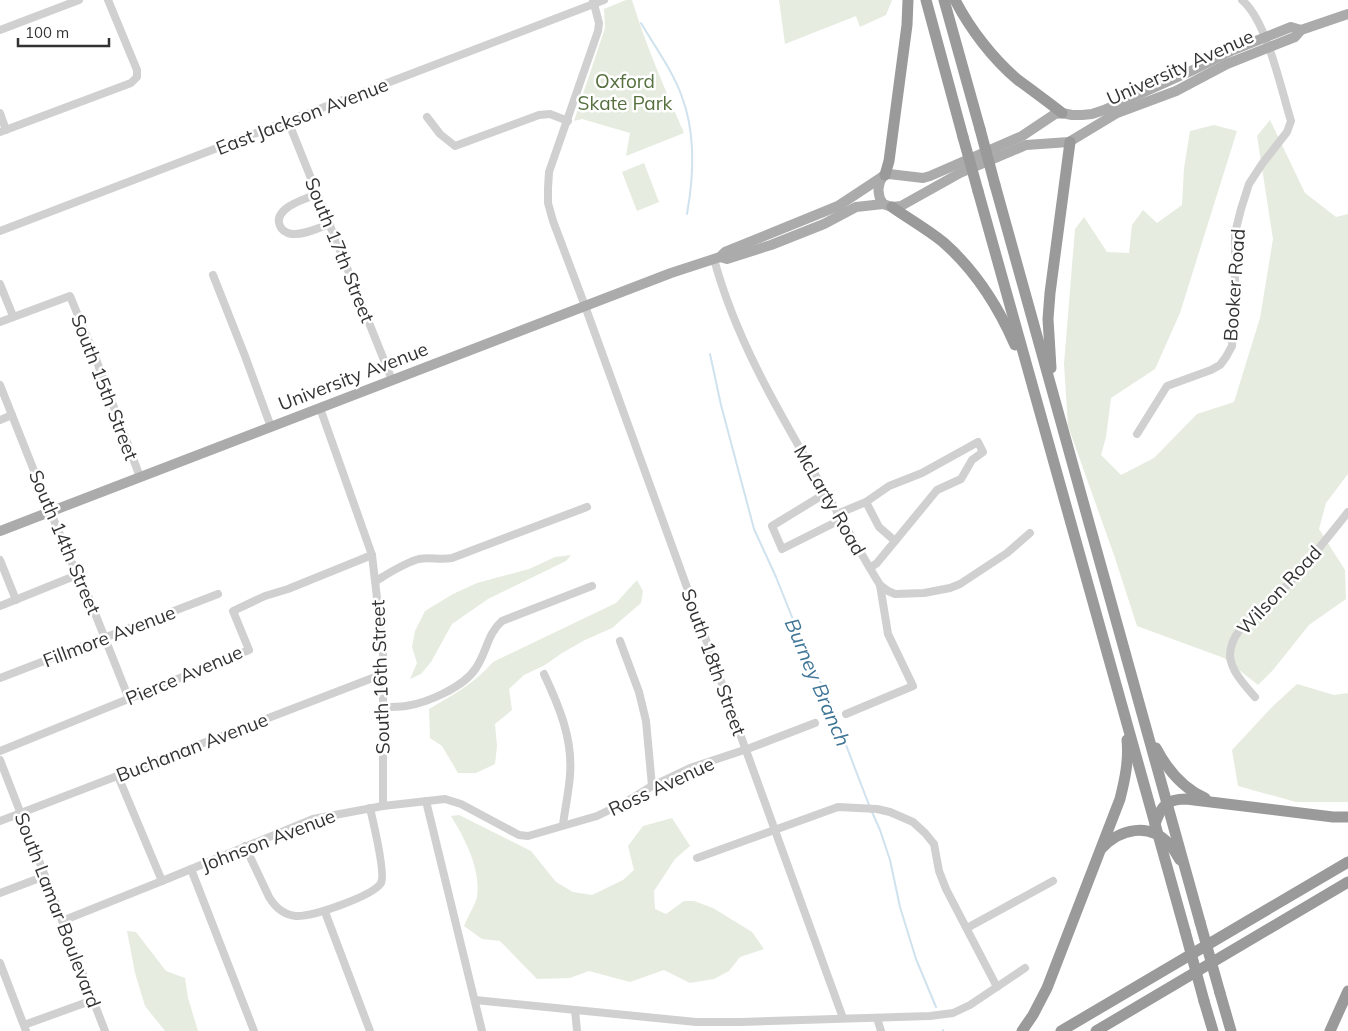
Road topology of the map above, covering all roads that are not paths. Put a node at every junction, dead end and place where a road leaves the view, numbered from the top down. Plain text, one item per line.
1 (78, 0) edge
2 (108, 0) edge
3 (604, 0) edge
4 (908, 0) edge
5 (926, 0) edge
6 (944, 0) edge
7 (955, 0) edge
8 (1242, 0) edge
9 (594, 2) edge
10 (1348, 14) edge
11 (0, 30) edge
12 (1266, 42) junction
13 (0, 113) edge
14 (1067, 114) junction
15 (427, 117) dead end
16 (288, 121) junction
17 (568, 121) junction
18 (3, 131) edge
19 (1072, 140) junction
20 (884, 176) junction
21 (318, 194) junction
22 (887, 206) junction
23 (330, 224) junction
24 (0, 232) edge
25 (717, 258) junction
26 (213, 275) dead end
27 (0, 284) edge
28 (585, 306) junction
29 (13, 316) junction
30 (0, 322) edge
31 (1030, 375) junction
32 (392, 380) junction
33 (0, 385) edge
34 (320, 408) junction
35 (1059, 412) junction
36 (12, 415) junction
37 (0, 420) edge
38 (271, 427) junction
39 (1137, 434) dead end
40 (140, 477) junction
41 (826, 493) junction
42 (866, 502) junction
43 (587, 507) dead end
44 (51, 511) junction
45 (1348, 512) edge
46 (839, 517) junction
47 (0, 531) edge
48 (1030, 533) dead end
49 (895, 541) junction
50 (372, 555) junction
51 (883, 555) junction
52 (862, 556) junction
53 (0, 560) edge
54 (870, 568) junction
55 (77, 575) junction
56 (376, 580) junction
57 (880, 585) junction
58 (592, 586) dead end
59 (218, 594) dead end
60 (16, 600) junction
61 (0, 606) edge
62 (106, 636) junction
63 (620, 641) dead end
64 (383, 674) junction
65 (544, 674) dead end
66 (0, 678) edge
67 (1255, 697) dead end
68 (129, 699) junction
69 (1121, 704) junction
70 (383, 707) junction
71 (846, 714) dead end
72 (815, 723) dead end
73 (1148, 733) junction
74 (746, 749) junction
75 (0, 751) edge
76 (0, 760) edge
77 (118, 776) junction
78 (652, 786) junction
79 (426, 800) junction
80 (1213, 801) junction
81 (1168, 804) junction
82 (383, 806) junction
83 (370, 808) junction
84 (21, 813) junction
85 (1348, 817) edge
86 (0, 821) edge
87 (1155, 824) junction
88 (562, 825) junction
89 (775, 831) junction
90 (1158, 836) junction
91 (245, 846) junction
92 (1100, 851) junction
93 (697, 858) dead end
94 (1348, 862) edge
95 (191, 869) junction
96 (45, 876) junction
97 (1189, 880) junction
98 (1053, 881) dead end
99 (162, 882) junction
100 (1348, 882) edge
101 (0, 893) edge
102 (325, 912) junction
103 (62, 921) junction
104 (967, 928) junction
105 (0, 963) edge
106 (1025, 968) dead end
107 (996, 987) junction
108 (1348, 991) edge
109 (92, 1000) junction
110 (475, 1000) junction
111 (575, 1010) junction
112 (843, 1018) junction
113 (877, 1018) junction
114 (25, 1028) edge
115 (104, 1031) edge
116 (254, 1031) edge
117 (370, 1031) edge
118 (482, 1031) edge
119 (577, 1031) edge
120 (881, 1031) edge
121 (1022, 1031) edge
122 (1061, 1031) edge
123 (1096, 1031) edge
124 (1213, 1031) edge
125 (1231, 1031) edge
126 (1330, 1031) edge

1 - 11 street
2 - 18 street
3 - 9 street, East Jackson Avenue
4 - 20 highway
5 - 31 highway, bridge
6 - 35 highway, bridge
7 - 14 highway
8 - 12 street
9 - 16 street, East Jackson Avenue
9 - 17 street, South 18th Street
10 - 12 main road, University Avenue
12 - 14 main road, University Avenue
12 - 19 main road, University Avenue
12 - 39 street, Booker Road
13 - 18 street
14 - 19 main road
14 - 20 main road, University Avenue
15 - 17 street
16 - 21 street, South 17th Street
16 - 24 street, East Jackson Avenue
17 - 28 street, South 18th Street
19 - 22 main road, University Avenue
19 - 35 highway
20 - 22 main road
20 - 25 main road, University Avenue
21 - 23 street, South 17th Street
21 - 23 street
22 - 25 main road, University Avenue
22 - 31 highway
23 - 32 street, South 17th Street
25 - 28 main road, University Avenue
25 - 41 street, McLarty Road
26 - 38 street
27 - 29 street
28 - 32 main road, University Avenue
28 - 74 street, South 18th Street
29 - 30 street
29 - 40 street, South 15th Street
31 - 69 highway
32 - 34 main road, University Avenue
33 - 36 street, South 14th Street
34 - 38 main road, University Avenue
34 - 50 street, South 16th Street
35 - 73 highway
36 - 37 street
36 - 44 street, South 14th Street
38 - 40 main road, University Avenue
40 - 44 main road, University Avenue
41 - 46 street, McLarty Road
41 - 46 street
42 - 46 street
42 - 49 street
42 - 49 street
43 - 56 street
44 - 47 main road, University Avenue
44 - 55 street, South 14th Street
45 - 67 street, Wilson Road
46 - 52 street, McLarty Road
48 - 57 street
49 - 51 street
50 - 56 street, South 16th Street
50 - 68 street, Pierce Avenue
51 - 52 street
51 - 54 street
52 - 54 street, McLarty Road
53 - 60 street
54 - 57 street, McLarty Road
55 - 60 street
55 - 62 street, South 14th Street
56 - 64 street, South 16th Street
57 - 71 street
58 - 70 street
59 - 62 street, Fillmore Avenue
60 - 61 street
62 - 66 street, Fillmore Avenue
62 - 68 street, South 14th Street
63 - 78 street
64 - 70 street, South 16th Street
64 - 77 street, Buchanan Avenue
65 - 88 street
68 - 75 street, Pierce Avenue
69 - 87 highway
69 - 92 highway
70 - 82 street, South 16th Street
72 - 74 street, Ross Avenue
73 - 80 highway
73 - 81 highway
74 - 78 street, Ross Avenue
74 - 89 street, South 18th Street
76 - 84 street, South Lamar Boulevard
77 - 84 street, Buchanan Avenue
77 - 99 street
78 - 88 street, Ross Avenue
79 - 82 street, Johnson Avenue
79 - 88 street, Johnson Avenue
79 - 110 street
80 - 81 highway
80 - 85 highway
81 - 87 highway
81 - 97 highway
82 - 83 street, Johnson Avenue
83 - 91 street, Johnson Avenue
83 - 102 street
84 - 86 street, Buchanan Avenue
84 - 96 street, South Lamar Boulevard
87 - 90 highway
89 - 93 street
89 - 104 street
89 - 112 street, South 18th Street
90 - 92 highway
90 - 97 highway
90 - 124 highway, bridge
91 - 95 street, Johnson Avenue
91 - 102 street
92 - 121 highway
94 - 122 highway
95 - 99 street, Johnson Avenue
95 - 116 street
96 - 101 street
96 - 103 street, South Lamar Boulevard
97 - 125 highway, bridge
98 - 104 street
99 - 103 street, Johnson Avenue
100 - 123 highway
102 - 117 street
103 - 109 street, South Lamar Boulevard
104 - 107 street
105 - 114 street
106 - 107 street
107 - 113 street
108 - 126 highway
109 - 114 street
109 - 115 street, South Lamar Boulevard
110 - 111 street
110 - 118 street
111 - 112 street
111 - 119 street
112 - 113 street
113 - 120 street

